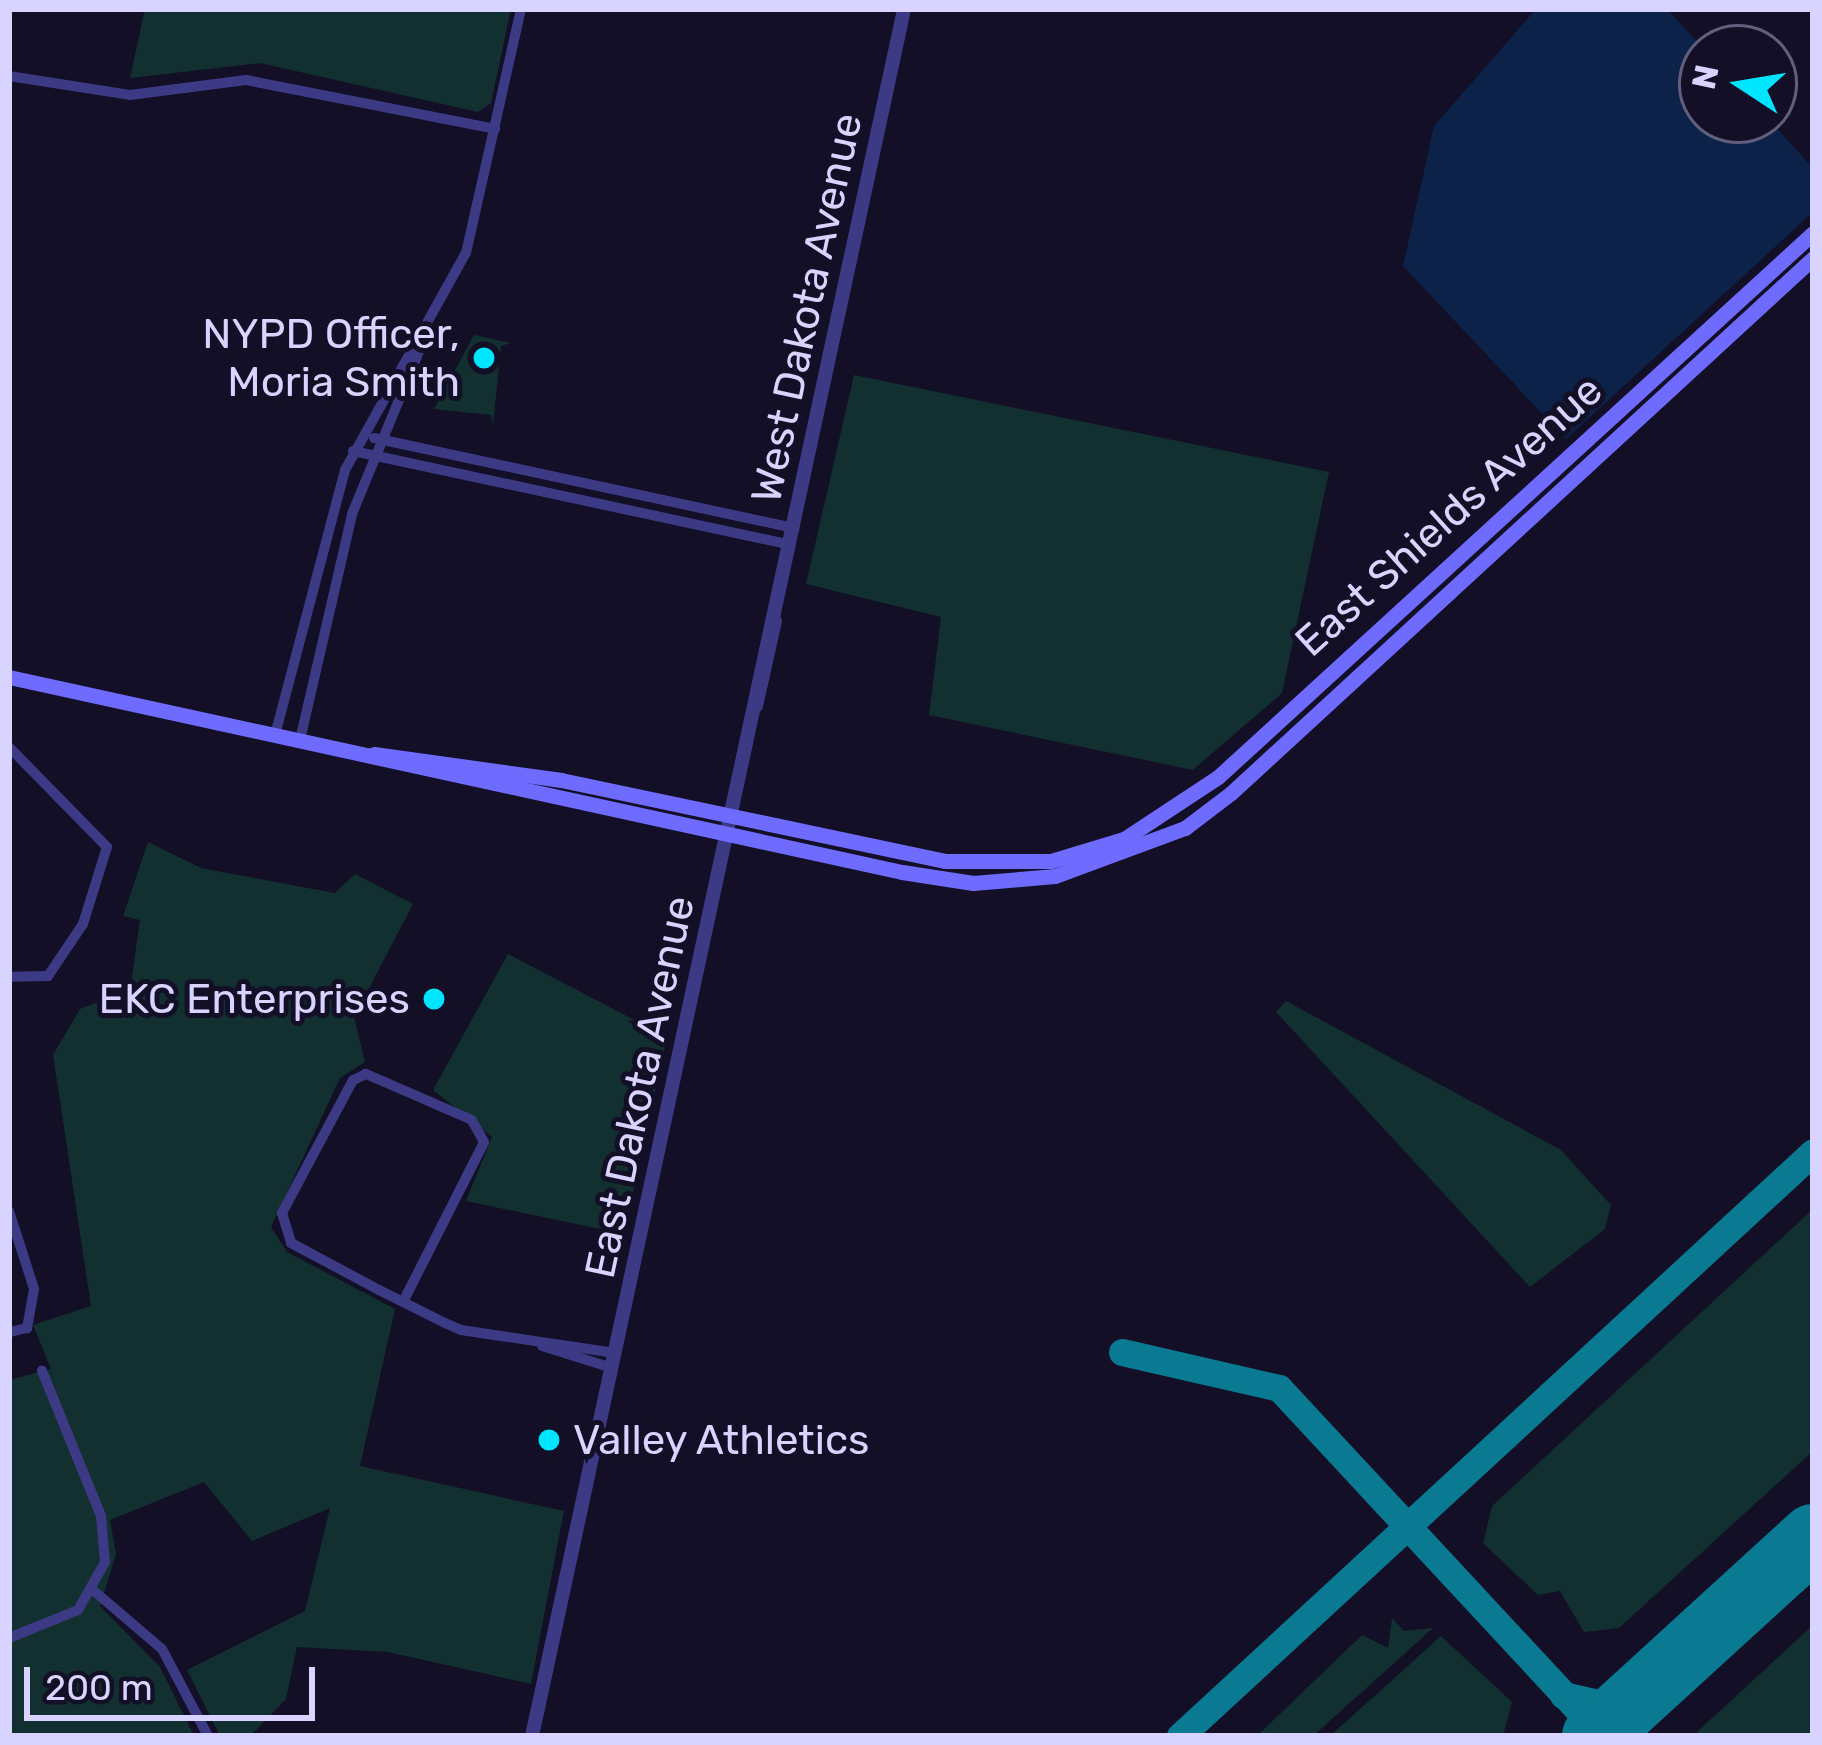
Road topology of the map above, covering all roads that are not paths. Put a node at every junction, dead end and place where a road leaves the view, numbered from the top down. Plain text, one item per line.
1 (521, 9) edge
2 (904, 9) edge
3 (9, 76) edge
4 (496, 129) junction
5 (1813, 233) edge
6 (1813, 258) edge
7 (433, 319) junction
8 (361, 436) junction
9 (378, 439) junction
10 (353, 451) junction
11 (372, 455) junction
12 (794, 528) junction
13 (790, 544) junction
14 (9, 676) edge
15 (275, 734) junction
16 (300, 740) junction
17 (9, 747) edge
18 (1248, 749) junction
19 (371, 754) junction
20 (1262, 764) junction
21 (731, 816) junction
22 (728, 836) junction
23 (1127, 847) junction
24 (9, 976) edge
25 (9, 1211) edge
26 (403, 1302) junction
27 (9, 1332) edge
28 (614, 1360) junction
29 (42, 1371) dead end
30 (94, 1591) junction
31 (9, 1638) edge
32 (208, 1736) edge
33 (532, 1736) edge

1 - 4 street
2 - 12 street, West Dakota Avenue
3 - 4 street
4 - 7 street
5 - 18 main road, East Shields Avenue
6 - 20 main road, East Shields Avenue
7 - 8 street
7 - 9 street
8 - 9 street
8 - 10 street
9 - 11 street
9 - 12 street
10 - 11 street
10 - 15 street
11 - 13 street
11 - 16 street
12 - 13 street, West Dakota Avenue
13 - 21 street, West Dakota Avenue
14 - 15 main road
15 - 16 main road
16 - 19 main road
17 - 24 street
18 - 20 main road
18 - 23 main road, East Shields Avenue
19 - 21 main road
19 - 22 main road
20 - 23 main road, East Shields Avenue
21 - 22 street, West Dakota Avenue
21 - 23 main road
22 - 23 main road
22 - 28 street, East Dakota Avenue
25 - 27 street
26 - 26 street
26 - 28 street
28 - 33 street, East Dakota Avenue
29 - 30 street
30 - 31 street
30 - 32 street

